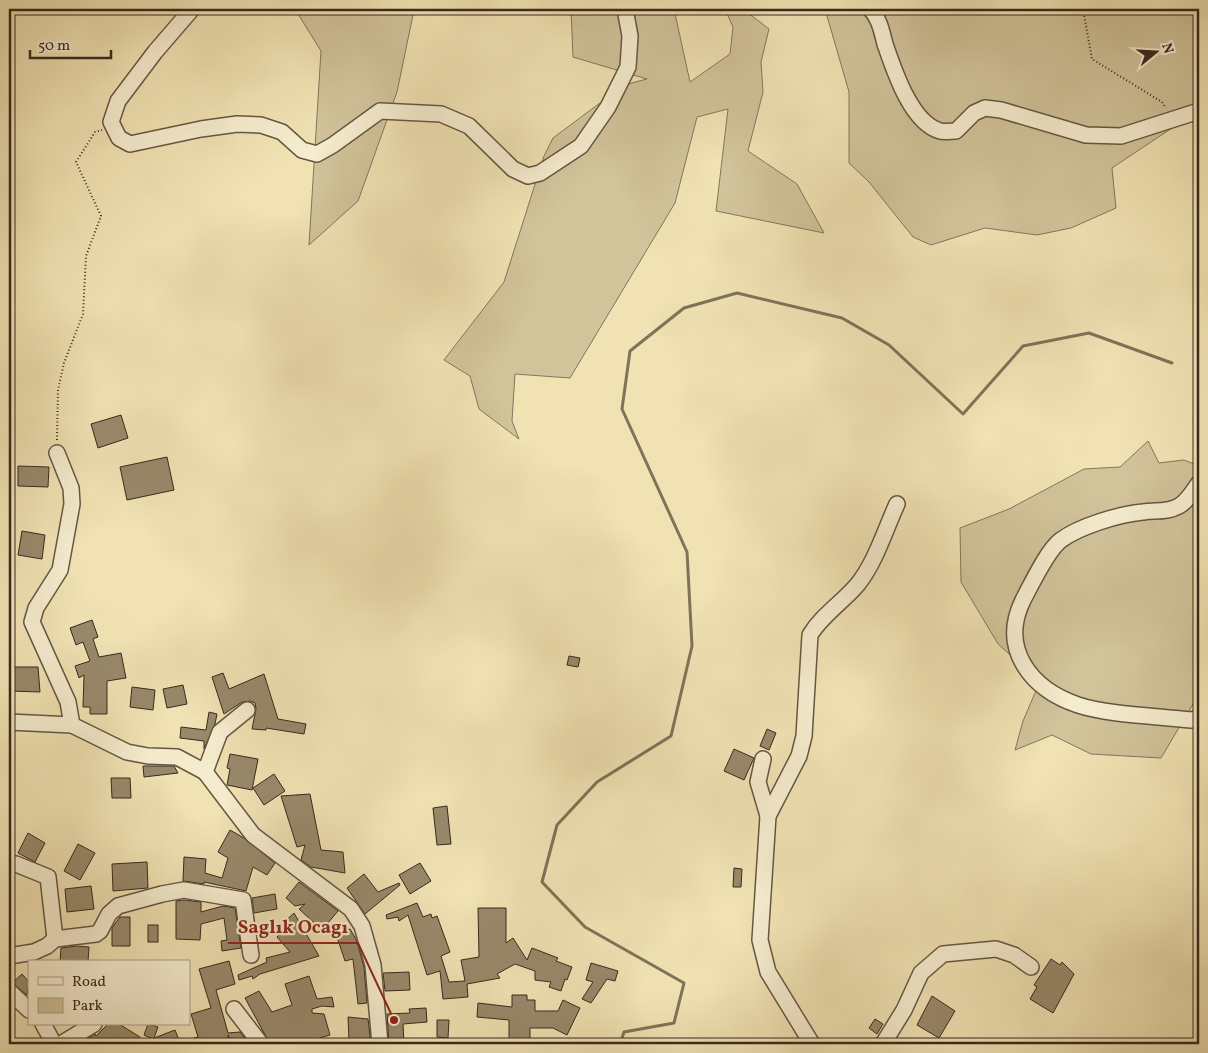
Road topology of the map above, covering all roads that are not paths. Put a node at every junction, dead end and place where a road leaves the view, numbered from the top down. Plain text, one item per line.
1 (192, 9) edge
2 (625, 9) edge
3 (870, 9) edge
4 (1199, 111) edge
5 (57, 452) road end
6 (1199, 483) edge
7 (897, 504) dead end
8 (247, 710) dead end
9 (1199, 718) edge
10 (9, 722) edge
11 (72, 725) junction
12 (763, 759) dead end
13 (205, 772) junction
14 (768, 816) junction
15 (16, 864) dead end
16 (55, 939) junction
17 (251, 954) dead end
18 (9, 956) edge
19 (1031, 967) dead end
20 (9, 991) edge
21 (28, 1009) edge
22 (234, 1009) dead end
23 (44, 1026) edge
24 (91, 1026) edge
25 (54, 1044) edge
26 (61, 1044) edge
27 (261, 1044) edge
28 (380, 1044) edge
29 (812, 1044) edge
30 (883, 1044) edge

1 - 2 street
3 - 4 street
5 - 11 street
6 - 9 street
7 - 14 street
8 - 13 street
10 - 11 street
11 - 13 street
12 - 14 street
13 - 28 street
14 - 29 street
15 - 16 street
16 - 17 street
16 - 18 street
19 - 30 street
20 - 21 street
22 - 27 street
23 - 25 street
24 - 26 street

